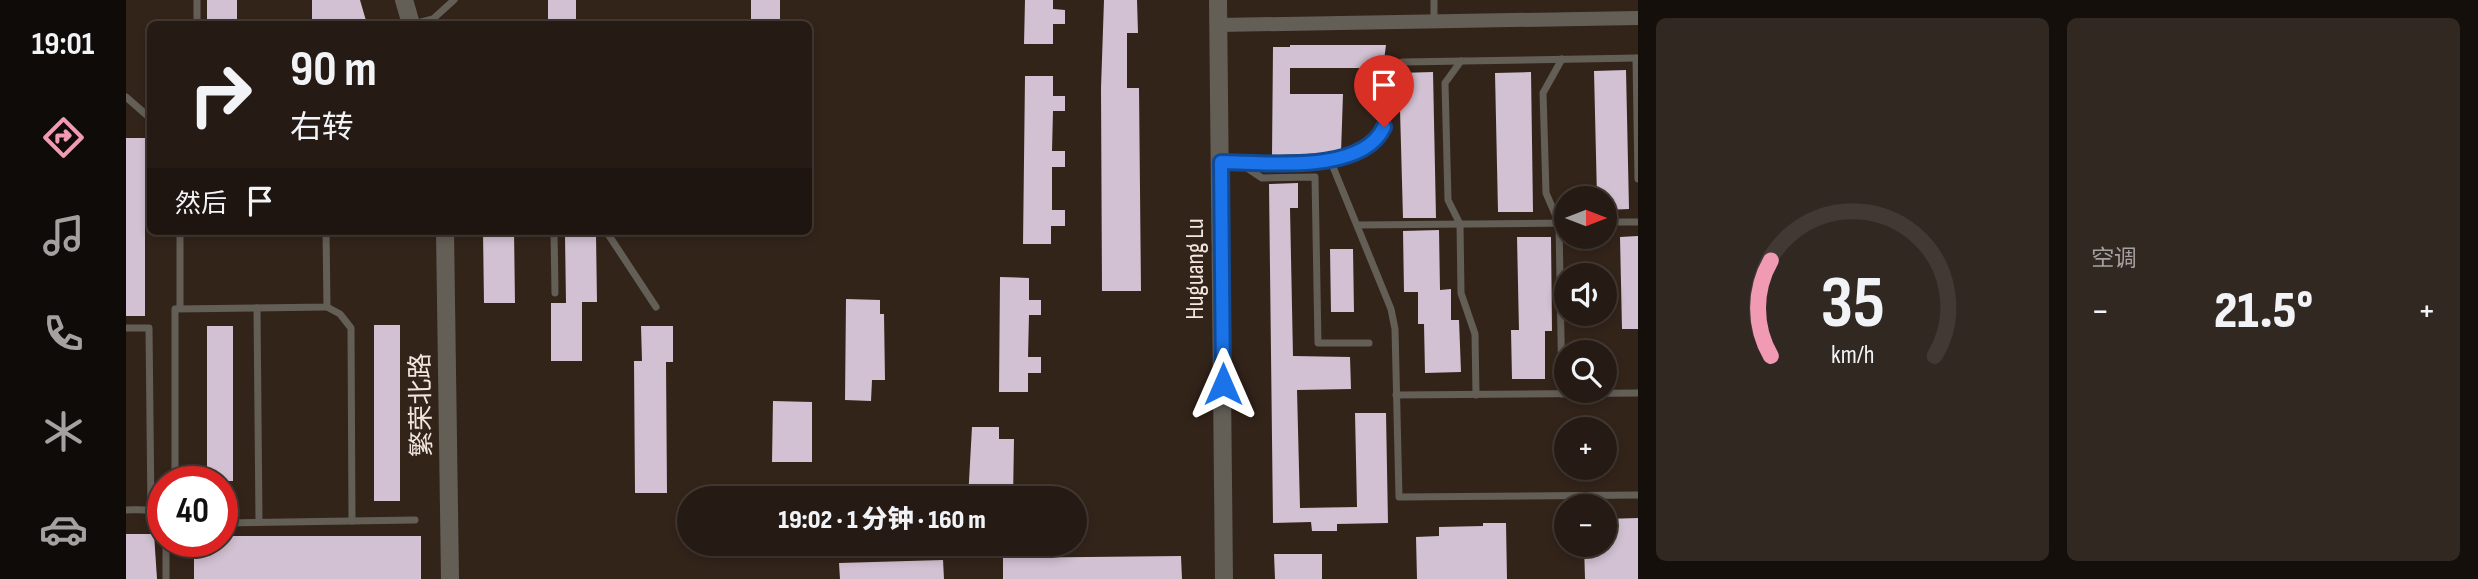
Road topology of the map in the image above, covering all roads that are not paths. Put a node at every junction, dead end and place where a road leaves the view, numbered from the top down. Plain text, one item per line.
1 (197, 0) edge
2 (404, 0) edge
3 (454, 0) edge
4 (1219, 0) edge
5 (1434, 0) edge
6 (1638, 18) edge
7 (197, 21) edge
8 (411, 21) edge
9 (437, 21) edge
10 (1434, 22) junction
11 (1219, 25) junction
12 (1637, 58) edge
13 (1562, 60) junction
14 (1461, 61) junction
15 (126, 97) edge
16 (147, 115) edge
17 (1229, 162) junction
18 (1331, 162) junction
19 (1638, 178) edge
20 (1554, 207) edge
21 (1617, 222) edge
22 (1638, 222) edge
23 (1554, 223) edge
24 (1460, 224) junction
25 (1358, 225) junction
26 (180, 235) edge
27 (326, 235) edge
28 (445, 235) edge
29 (554, 235) edge
30 (609, 235) edge
31 (1563, 249) edge
32 (555, 293) dead end
33 (327, 307) junction
34 (656, 307) dead end
35 (180, 308) junction
36 (257, 308) junction
37 (126, 328) edge
38 (1562, 340) edge
39 (1369, 342) dead end
40 (1554, 394) edge
41 (1617, 394) edge
42 (1638, 394) edge
43 (1396, 395) junction
44 (1476, 395) junction
45 (151, 466) edge
46 (176, 466) edge
47 (1638, 495) edge
48 (126, 510) edge
49 (147, 510) edge
50 (415, 520) dead end
51 (352, 521) junction
52 (259, 522) junction
53 (238, 523) edge
54 (166, 557) edge
55 (166, 579) edge
56 (450, 579) edge
57 (1224, 579) edge

1 - 7 lane
2 - 8 street
3 - 9 lane
4 - 11 street, Huguang Lu
5 - 10 lane
6 - 10 street
10 - 11 street
11 - 17 street, Huguang Lu
12 - 13 lane
12 - 19 lane
13 - 14 lane
13 - 20 lane
14 - 18 lane
14 - 24 lane
15 - 16 lane
17 - 18 lane
17 - 39 lane
17 - 57 street, Huguang Lu
18 - 25 lane
21 - 22 lane
23 - 24 lane
24 - 25 lane
24 - 44 lane
25 - 43 lane
26 - 35 lane
27 - 33 lane
28 - 56 street, 繁荣北路
29 - 32 lane
30 - 34 lane
31 - 38 lane
33 - 36 lane
33 - 51 lane
35 - 36 lane
35 - 46 lane
36 - 52 lane
37 - 45 lane
40 - 44 lane
41 - 42 lane
43 - 44 lane
43 - 47 lane
48 - 49 lane
50 - 51 lane
51 - 52 lane
52 - 53 lane
54 - 55 lane

